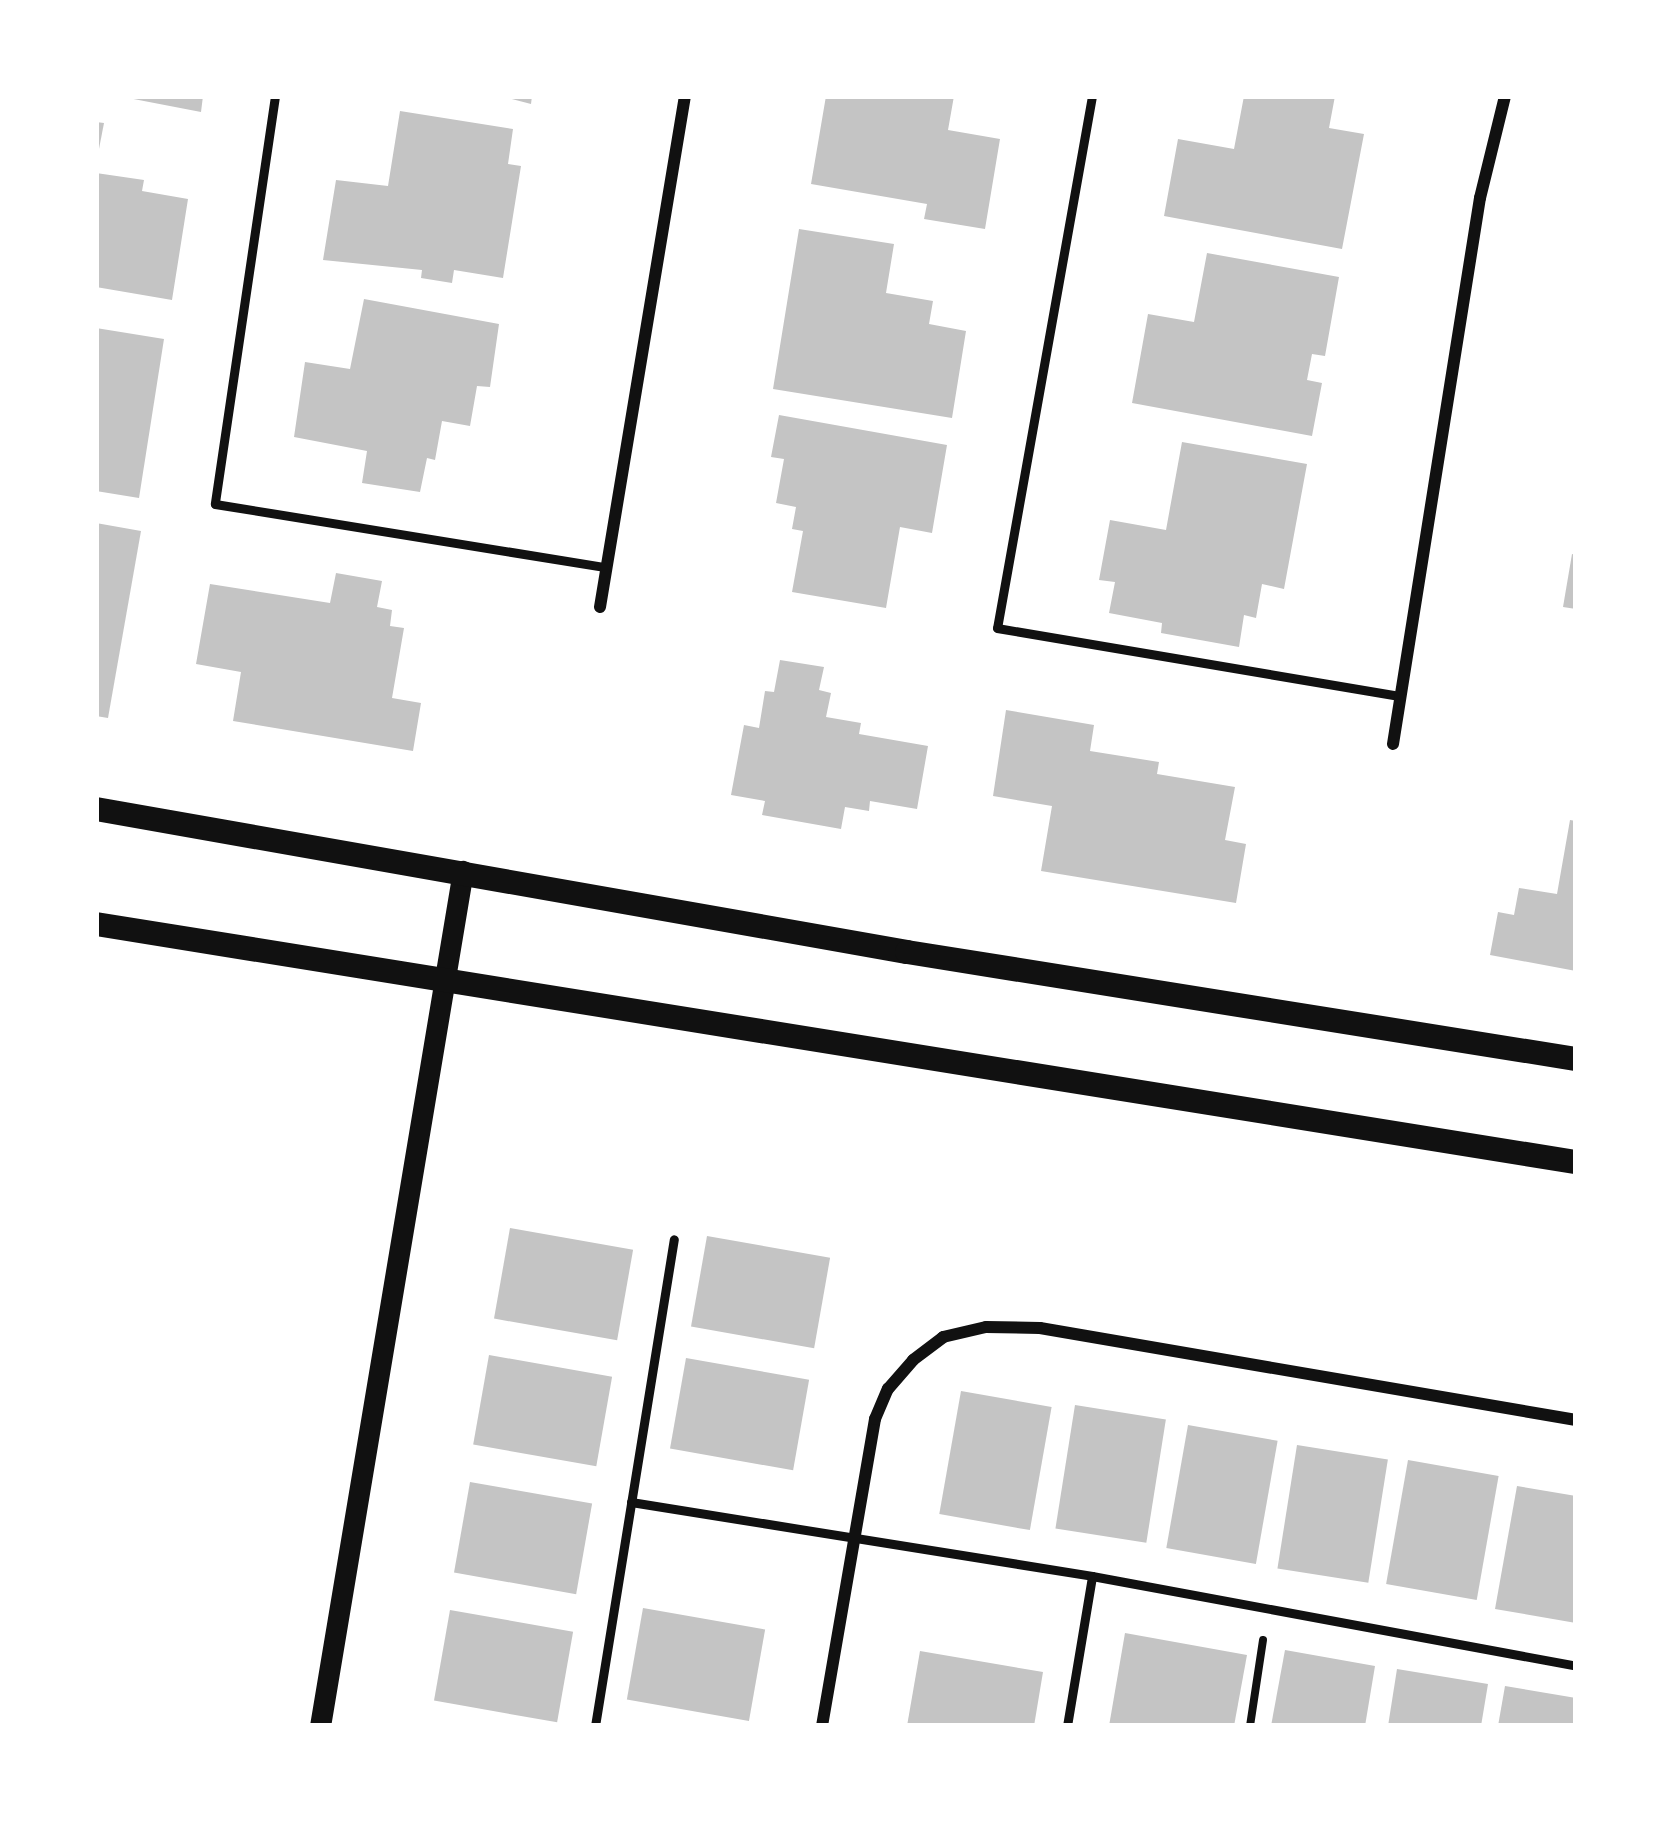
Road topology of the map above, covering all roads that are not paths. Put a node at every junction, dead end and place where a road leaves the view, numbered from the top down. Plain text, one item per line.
1 (275, 96) edge
2 (685, 96) edge
3 (1092, 96) edge
4 (1505, 96) edge
5 (605, 567) junction
6 (600, 607) dead end
7 (1399, 696) junction
8 (1393, 744) dead end
9 (96, 809) edge
10 (463, 871) junction
11 (96, 924) edge
12 (442, 976) junction
13 (1576, 1059) edge
14 (1576, 1162) edge
15 (674, 1239) dead end
16 (1576, 1420) edge
17 (631, 1502) junction
18 (854, 1539) junction
19 (1092, 1576) junction
20 (1576, 1666) edge
21 (320, 1726) edge
22 (595, 1726) edge
23 (822, 1726) edge
24 (1067, 1726) edge

1 - 5 lane
2 - 5 street
3 - 7 lane
4 - 7 street
5 - 6 street
7 - 8 street
9 - 10 main road
10 - 12 street
10 - 13 main road
11 - 12 main road
12 - 14 main road
12 - 21 street
15 - 17 lane
16 - 18 street
17 - 18 lane
17 - 22 lane
18 - 19 lane
18 - 23 street
19 - 20 lane
19 - 24 lane

